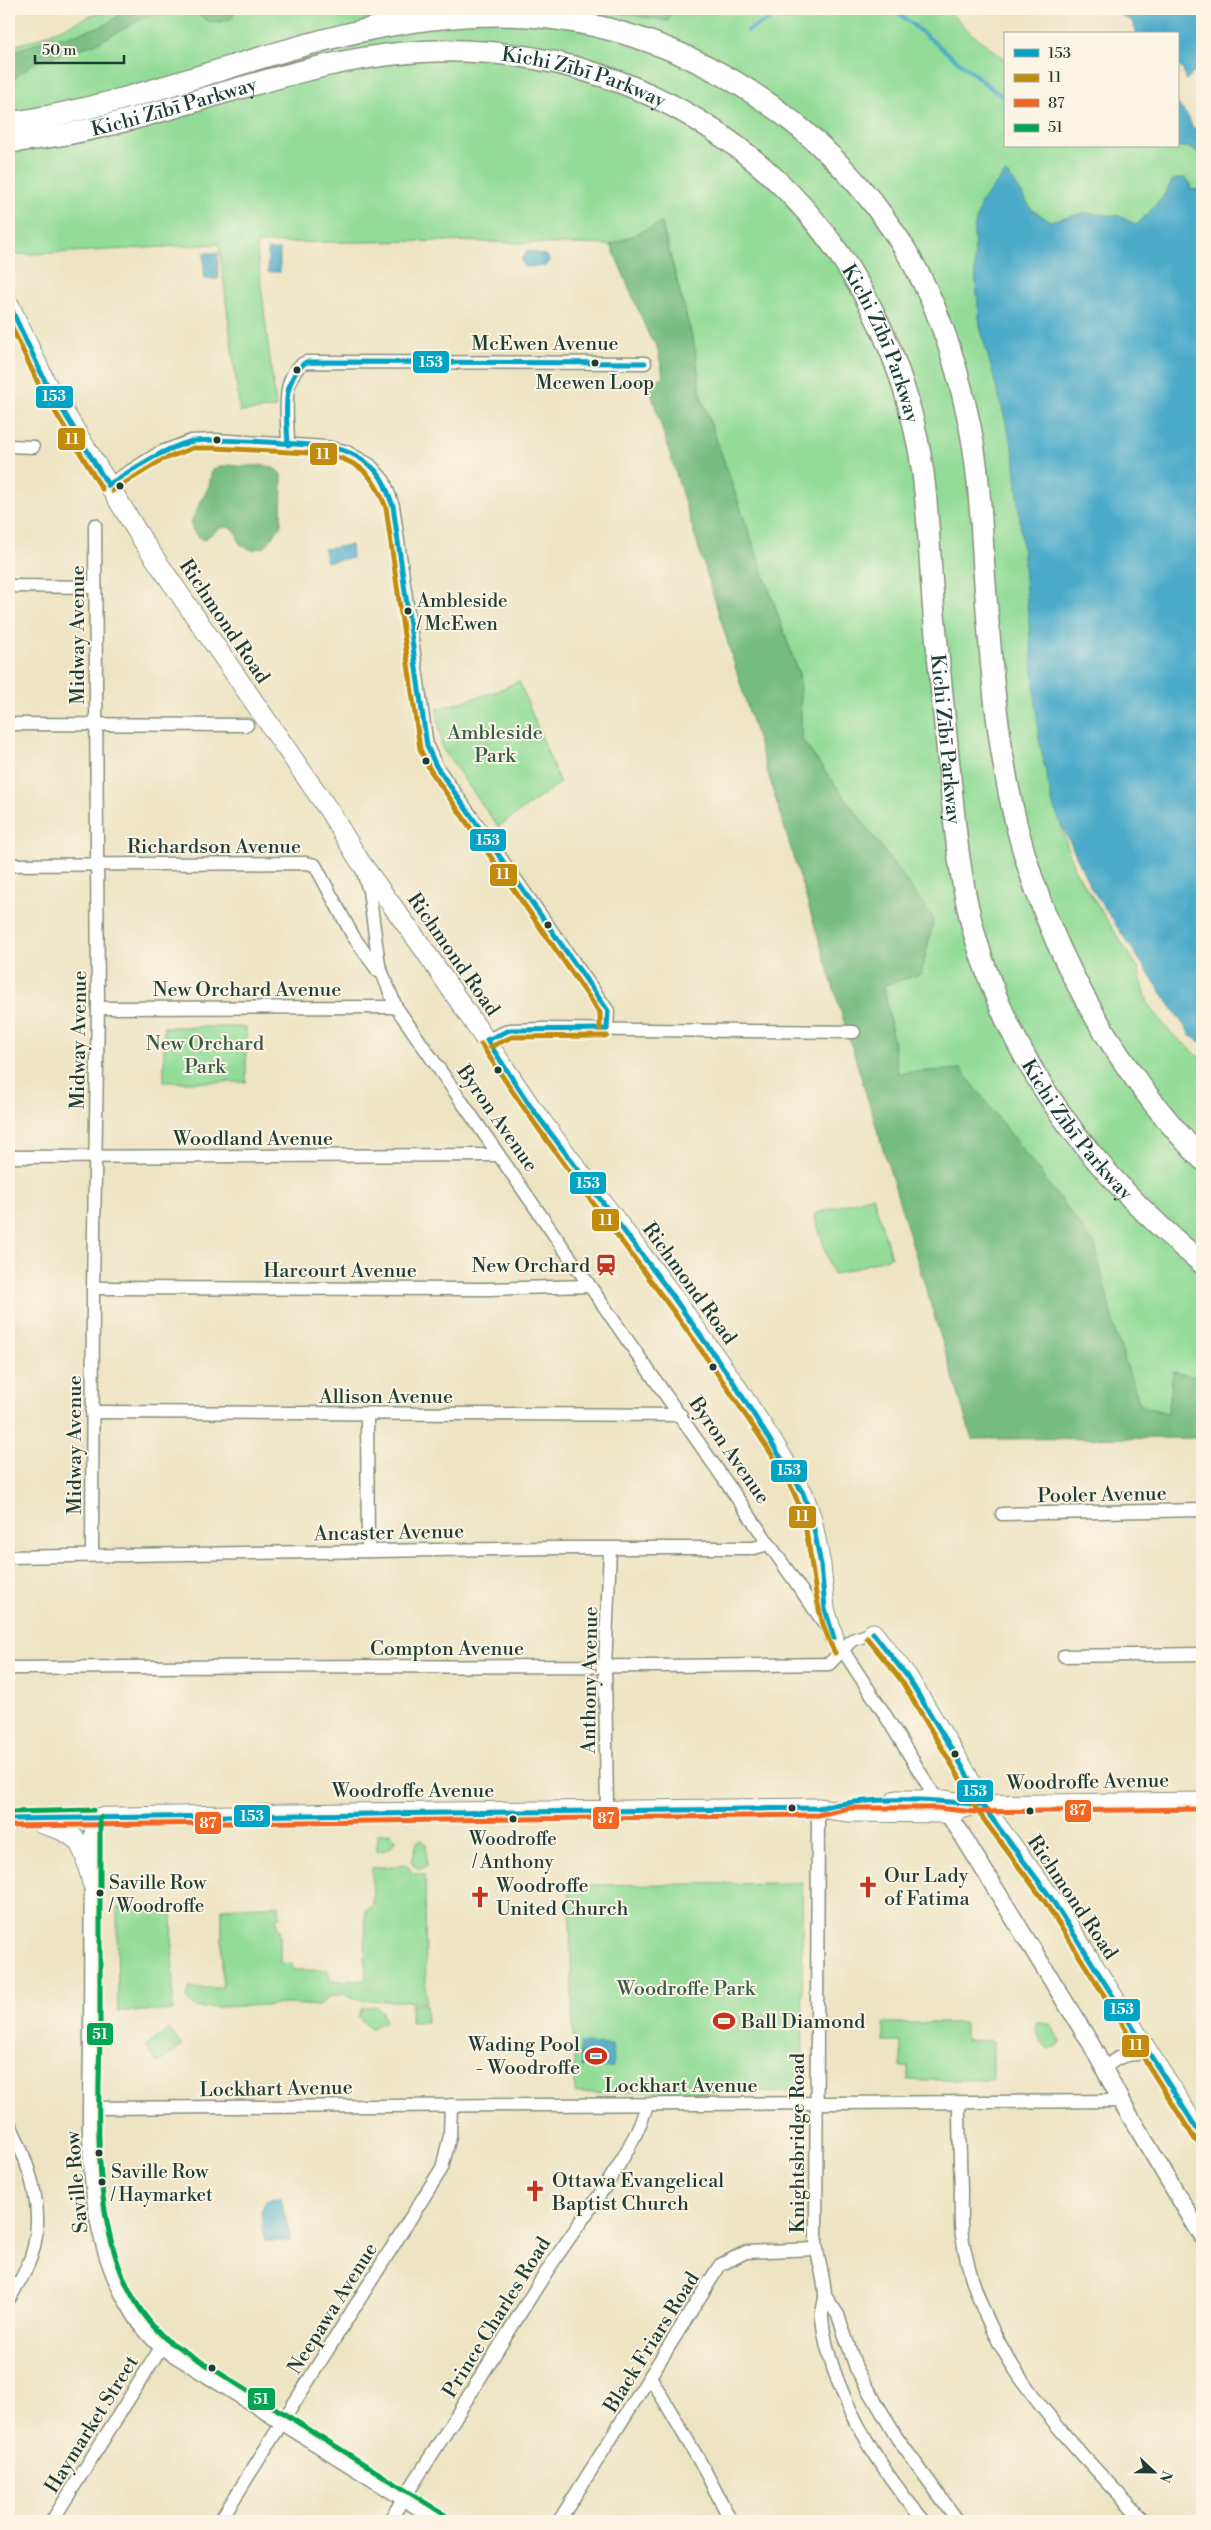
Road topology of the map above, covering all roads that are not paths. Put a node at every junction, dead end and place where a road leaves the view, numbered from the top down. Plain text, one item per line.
1 (9, 123) edge
2 (9, 142) edge
3 (9, 304) edge
4 (645, 363) dead end
5 (288, 445) junction
6 (9, 446) edge
7 (33, 447) dead end
8 (108, 485) junction
9 (95, 525) dead end
10 (9, 586) edge
11 (95, 587) junction
12 (9, 724) edge
13 (96, 724) junction
14 (247, 725) dead end
15 (359, 860) junction
16 (9, 865) edge
17 (96, 865) junction
18 (383, 980) junction
19 (396, 1007) junction
20 (98, 1008) junction
21 (606, 1029) junction
22 (854, 1032) dead end
23 (487, 1040) junction
24 (498, 1155) junction
25 (9, 1157) edge
26 (95, 1158) junction
27 (1202, 1159) edge
28 (1202, 1263) edge
29 (588, 1286) junction
30 (93, 1288) junction
31 (92, 1412) junction
32 (367, 1415) junction
33 (681, 1415) junction
34 (1202, 1510) edge
35 (1002, 1514) dead end
36 (768, 1544) junction
37 (610, 1549) junction
38 (368, 1551) junction
39 (92, 1555) junction
40 (9, 1557) edge
41 (873, 1633) joint
42 (838, 1644) junction
43 (1202, 1654) edge
44 (1064, 1656) dead end
45 (9, 1668) edge
46 (606, 1668) junction
47 (1202, 1802) edge
48 (943, 1804) junction
49 (978, 1805) junction
50 (818, 1808) junction
51 (606, 1812) junction
52 (93, 1817) junction
53 (16, 1819) edge
54 (92, 1883) junction
55 (1150, 2054) junction
56 (1105, 2071) junction
57 (1121, 2101) junction
58 (816, 2103) junction
59 (959, 2103) junction
60 (451, 2106) junction
61 (647, 2106) junction
62 (92, 2108) junction
63 (9, 2122) edge
64 (1202, 2137) edge
65 (1202, 2236) edge
66 (816, 2249) junction
67 (825, 2296) junction
68 (9, 2299) edge
69 (162, 2346) junction
70 (651, 2378) junction
71 (282, 2422) junction
72 (404, 2498) junction
73 (52, 2521) edge
74 (220, 2521) edge
75 (389, 2521) edge
76 (441, 2521) edge
77 (559, 2521) edge
78 (732, 2521) edge
79 (924, 2521) edge
80 (958, 2521) edge
81 (1144, 2521) edge

1 - 27 highway, Kichi Zībī Parkway
2 - 28 highway, Kichi Zībī Parkway
3 - 8 main road, Richmond Road
4 - 5 street, McEwen Avenue
5 - 8 street
5 - 21 street
6 - 7 street
8 - 15 main road, Richmond Road
9 - 11 street, Midway Avenue
10 - 11 street
11 - 13 street, Midway Avenue
12 - 13 street
13 - 14 street
13 - 17 street, Midway Avenue
15 - 18 street, Byron Avenue
15 - 23 main road, Richmond Road
16 - 17 street, Richardson Avenue
17 - 18 street, Richardson Avenue
17 - 20 street, Midway Avenue
18 - 19 street, Byron Avenue
19 - 20 street, New Orchard Avenue
19 - 24 street, Byron Avenue
20 - 26 street, Midway Avenue
21 - 22 street
21 - 23 street
23 - 42 main road, Richmond Road
24 - 26 street, Woodland Avenue
24 - 29 street, Byron Avenue
25 - 26 street, Woodland Avenue
26 - 30 street, Midway Avenue
29 - 30 street, Harcourt Avenue
29 - 33 street, Byron Avenue
30 - 31 street, Midway Avenue
31 - 32 street, Allison Avenue
31 - 39 street, Midway Avenue
32 - 33 street, Allison Avenue
32 - 38 street
33 - 36 street, Byron Avenue
34 - 35 street, Pooler Avenue
36 - 37 street, Ancaster Avenue
36 - 42 street, Byron Avenue
37 - 38 street, Ancaster Avenue
37 - 46 street, Anthony Avenue
38 - 39 street, Ancaster Avenue
39 - 40 street, Ancaster Avenue
41 - 42 street, Compton Avenue
41 - 49 main road, Richmond Road
42 - 46 street, Compton Avenue
42 - 48 street, Byron Avenue
43 - 44 street
45 - 46 street, Compton Avenue
46 - 51 street, Anthony Avenue
47 - 49 main road, Woodroffe Avenue
48 - 49 main road, Woodroffe Avenue
48 - 50 main road, Woodroffe Avenue
48 - 56 street, Byron Avenue
49 - 55 main road, Richmond Road
50 - 51 main road, Woodroffe Avenue
50 - 58 street, Knightsbridge Road
51 - 52 main road, Woodroffe Avenue
52 - 53 main road, Woodroffe Avenue
52 - 54 street, Saville Row
53 - 54 main road
54 - 62 street, Saville Row
55 - 56 street
55 - 64 main road, Richmond Road
56 - 57 street, Byron Avenue
57 - 59 street, Lockhart Avenue
57 - 65 street, Byron Avenue
58 - 59 street, Lockhart Avenue
58 - 61 street, Lockhart Avenue
58 - 66 street, Knightsbridge Road
59 - 81 street
60 - 61 street, Lockhart Avenue
60 - 62 street, Lockhart Avenue
60 - 71 street, Neepawa Avenue
61 - 72 street, Prince Charles Road
62 - 69 street, Saville Row
63 - 68 street
66 - 67 street, Knightsbridge Road
66 - 70 street, Black Friars Road
67 - 79 street, Knightsbridge Road
67 - 80 street, Knightsbridge Road
69 - 71 street, Saville Row
69 - 73 street, Haymarket Street
70 - 77 street, Black Friars Road
70 - 78 street
71 - 72 street, Saville Row
71 - 74 street, Neepawa Avenue
72 - 75 street, Prince Charles Road
72 - 76 street, Saville Row

